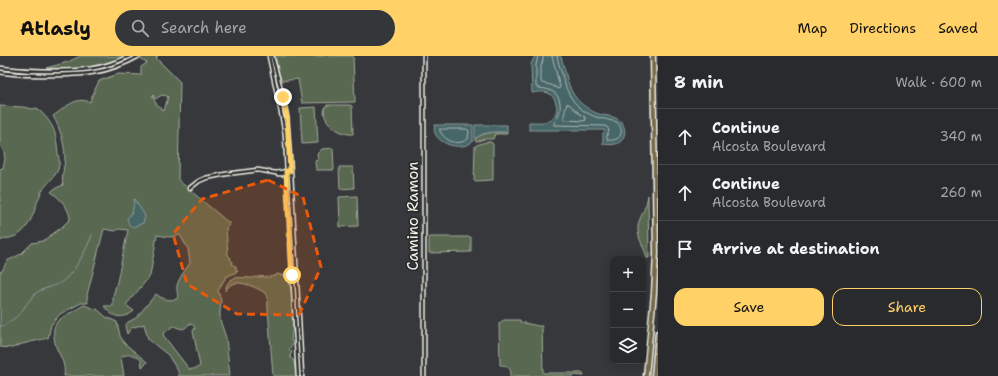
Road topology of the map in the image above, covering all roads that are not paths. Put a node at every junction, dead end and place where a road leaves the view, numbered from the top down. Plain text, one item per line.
1 (130, 56) edge
2 (139, 56) edge
3 (269, 56) edge
4 (272, 56) edge
5 (424, 56) edge
6 (652, 56) edge
7 (0, 68) edge
8 (0, 72) edge
9 (291, 172) junction
10 (286, 173) junction
11 (190, 188) dead end
12 (658, 333) edge
13 (298, 376) edge
14 (302, 376) edge
15 (424, 376) edge
16 (646, 376) edge
17 (654, 376) edge

1 - 7 main road
2 - 8 main road
3 - 10 main road
4 - 9 main road
5 - 15 main road, Camino Ramon
6 - 16 highway
9 - 10 main road
9 - 14 main road
10 - 11 main road
10 - 13 main road
12 - 17 highway

